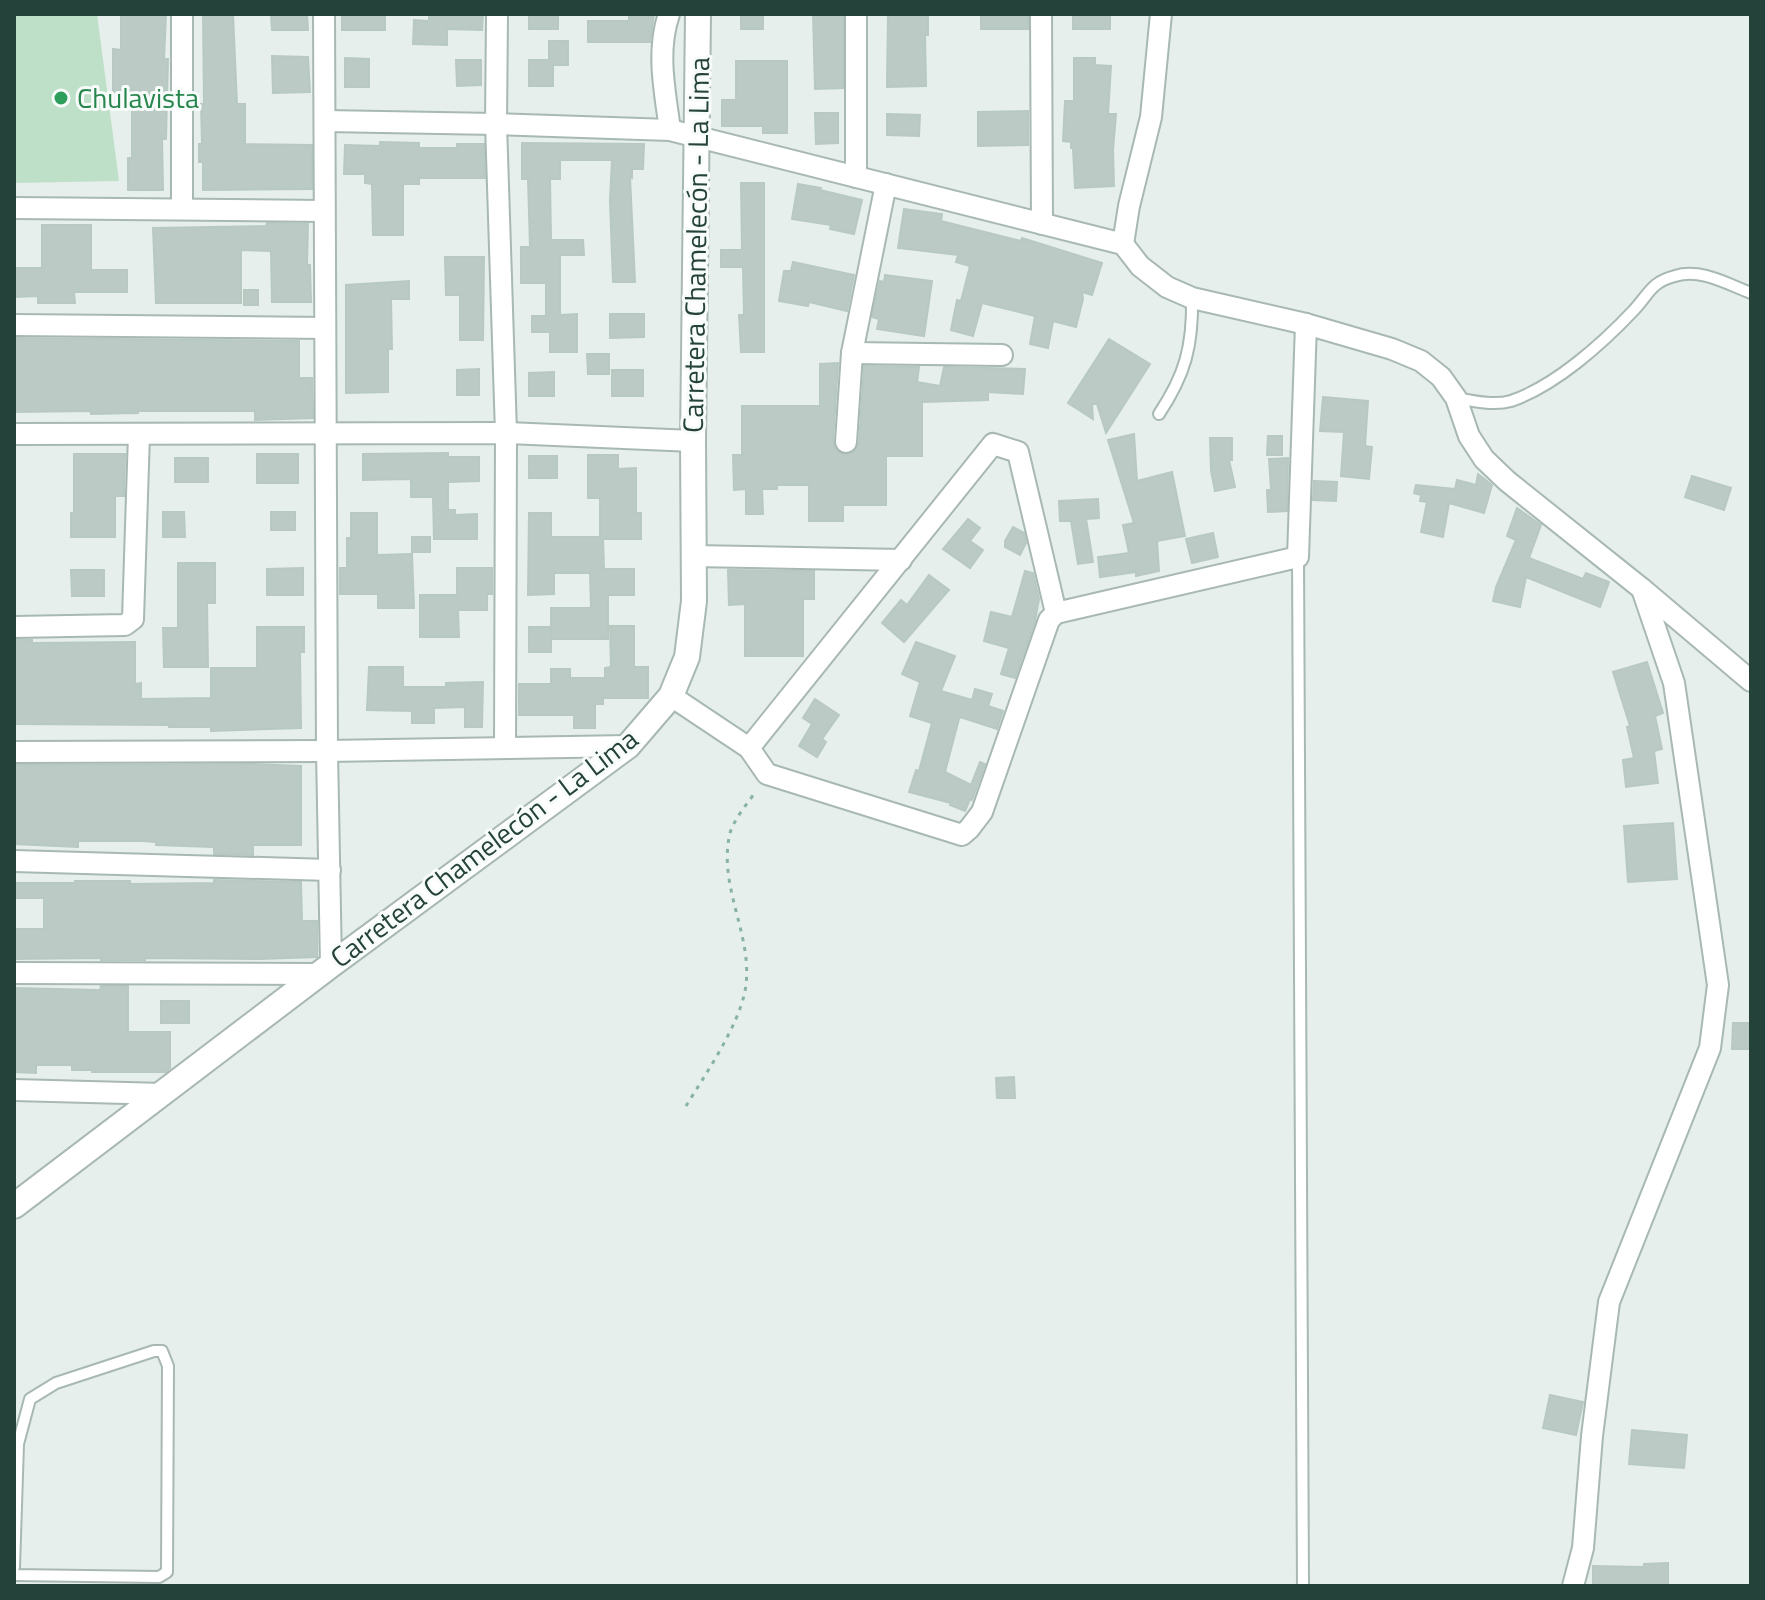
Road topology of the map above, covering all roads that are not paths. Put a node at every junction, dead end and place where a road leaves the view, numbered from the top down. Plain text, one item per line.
1 (182, 14) edge
2 (324, 14) edge
3 (497, 14) edge
4 (669, 14) edge
5 (698, 14) edge
6 (856, 14) edge
7 (1041, 14) edge
8 (1161, 14) edge
9 (325, 121) junction
10 (496, 124) junction
11 (670, 130) junction
12 (698, 137) junction
13 (856, 177) junction
14 (886, 184) junction
15 (14, 208) edge
16 (182, 209) junction
17 (324, 211) junction
18 (1042, 224) junction
19 (1123, 244) junction
20 (1751, 293) edge
21 (1192, 298) junction
22 (1306, 324) junction
23 (14, 325) edge
24 (325, 328) junction
25 (852, 353) junction
26 (1002, 355) dead end
27 (1456, 398) junction
28 (1159, 414) dead end
29 (326, 433) junction
30 (506, 433) junction
31 (14, 434) edge
32 (139, 434) junction
33 (693, 441) junction
34 (846, 442) dead end
35 (693, 556) junction
36 (1298, 557) junction
37 (901, 560) junction
38 (1641, 588) junction
39 (1056, 613) junction
40 (14, 627) edge
41 (1751, 681) edge
42 (671, 696) junction
43 (628, 746) junction
44 (505, 748) junction
45 (749, 748) junction
46 (327, 751) junction
47 (14, 752) edge
48 (14, 861) edge
49 (330, 870) junction
50 (325, 970) junction
51 (14, 973) edge
52 (14, 1090) edge
53 (164, 1094) junction
54 (14, 1206) edge
55 (14, 1567) edge
56 (14, 1575) edge
57 (1303, 1586) edge
58 (1573, 1586) edge

1 - 16 street
2 - 9 street
3 - 10 street
4 - 11 street
5 - 12 street, Carretera Chamelecón - La Lima
6 - 13 street
7 - 18 street
8 - 19 street
9 - 10 street
9 - 17 street
10 - 11 street
10 - 30 street
11 - 12 street
12 - 13 street
12 - 33 street, Carretera Chamelecón - La Lima
13 - 14 street
14 - 18 street
14 - 25 street
15 - 16 street
16 - 17 street
17 - 24 street
18 - 19 street
19 - 21 street
20 - 27 lane
21 - 22 street
21 - 28 lane
22 - 27 street
22 - 36 street
23 - 24 street
24 - 29 street
25 - 26 street
25 - 34 street
27 - 38 street
29 - 30 street
29 - 32 street
29 - 46 street
30 - 33 street
30 - 44 street
31 - 32 street
32 - 40 street
33 - 35 street, Carretera Chamelecón - La Lima
35 - 37 street
35 - 42 street, Carretera Chamelecón - La Lima
36 - 39 street
36 - 57 lane
37 - 39 street
37 - 45 street
38 - 41 street
38 - 58 street
39 - 45 street
42 - 43 street, Carretera Chamelecón - La Lima
42 - 45 street
43 - 44 street
43 - 50 street, Carretera Chamelecón - La Lima
44 - 46 street
46 - 47 street
46 - 49 street
48 - 49 street
49 - 50 street
50 - 51 street
50 - 53 street, Carretera Chamelecón - La Lima
52 - 53 street
53 - 54 street, Carretera Chamelecón - La Lima
55 - 56 lane

